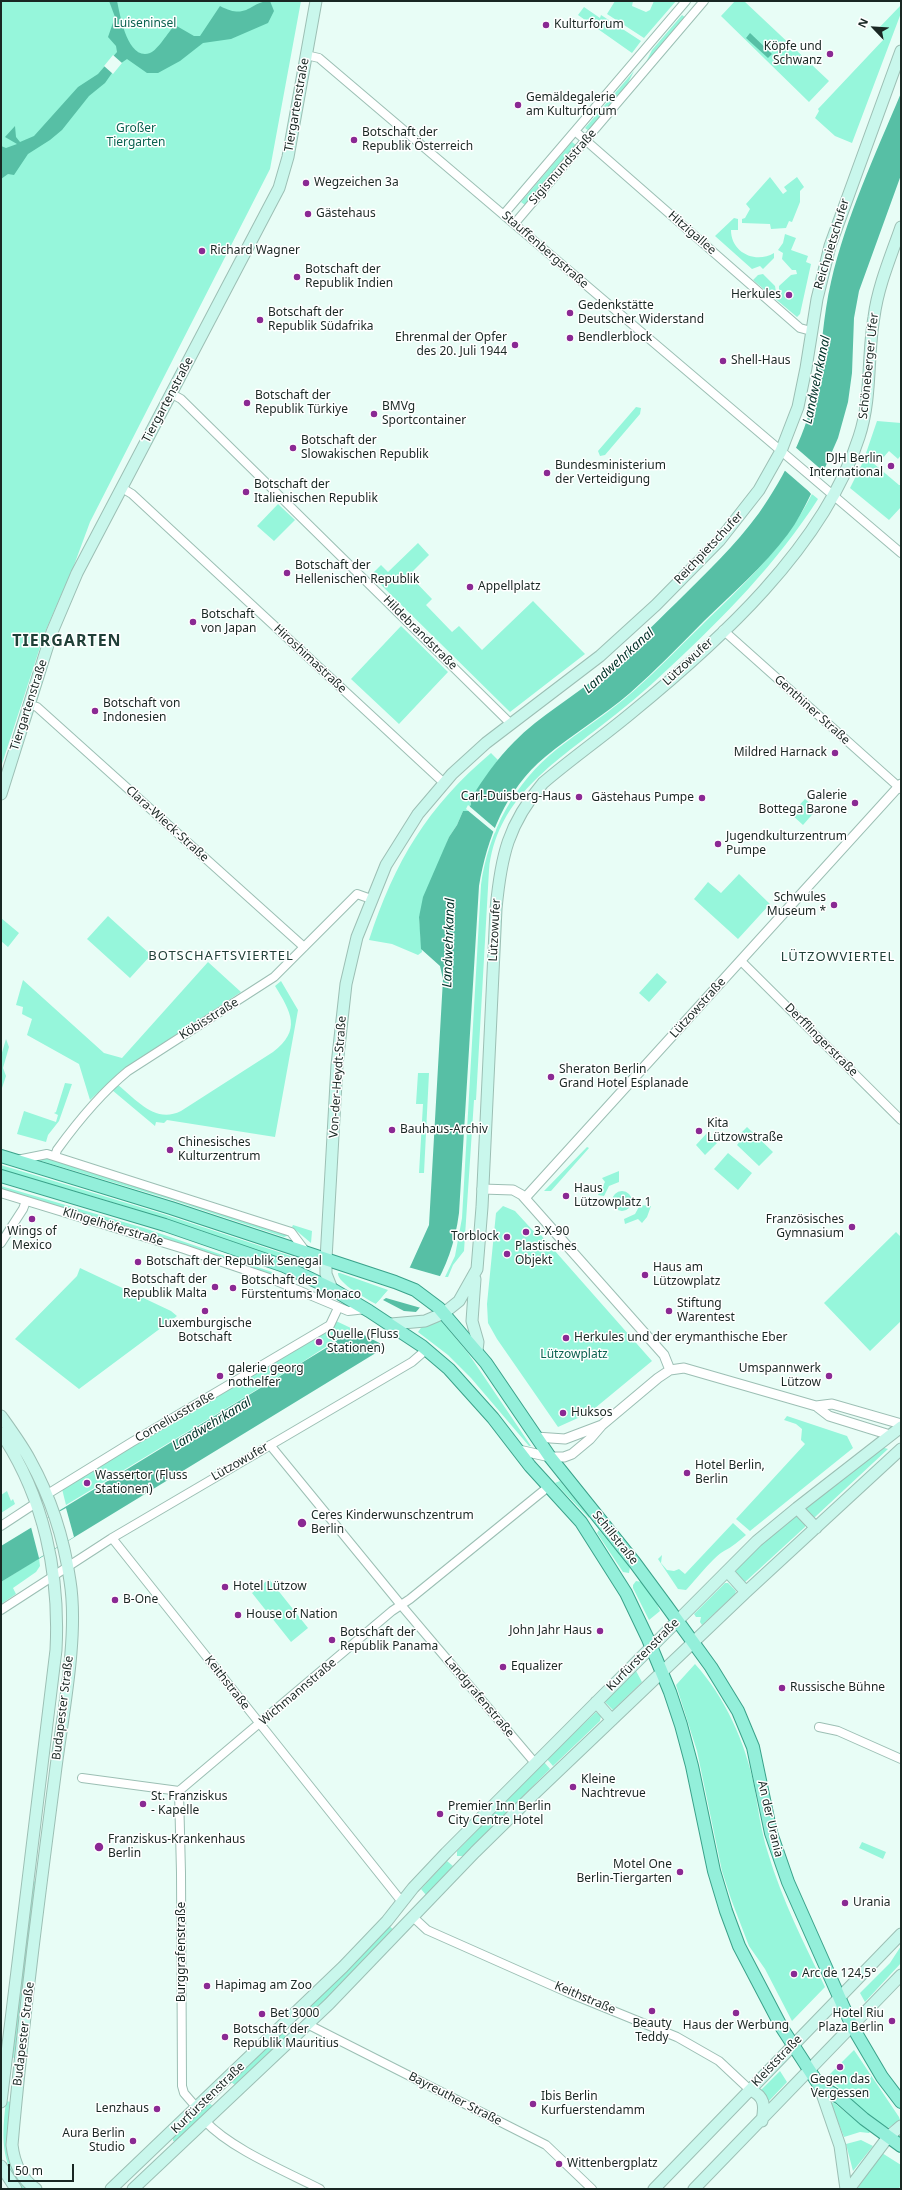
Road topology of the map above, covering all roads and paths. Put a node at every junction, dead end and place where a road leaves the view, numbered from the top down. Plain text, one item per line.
1 (316, 1) edge
2 (686, 1) edge
3 (704, 1) edge
4 (901, 51) edge
5 (306, 55) junction
6 (576, 131) junction
7 (586, 140) junction
8 (504, 214) junction
9 (514, 223) junction
10 (901, 227) edge
11 (811, 330) junction
12 (172, 394) junction
13 (783, 453) junction
14 (122, 488) junction
15 (833, 496) junction
16 (901, 553) edge
17 (723, 630) junction
18 (28, 704) junction
19 (511, 724) junction
20 (444, 783) junction
21 (900, 786) edge
22 (1, 794) edge
23 (371, 899) junction
24 (304, 947) junction
25 (741, 961) junction
26 (901, 1120) edge
27 (1, 1156) edge
28 (55, 1156) junction
29 (14, 1160) junction
30 (1, 1176) edge
31 (482, 1189) junction
32 (1, 1193) edge
33 (525, 1198) junction
34 (26, 1201) junction
35 (1, 1243) edge
36 (306, 1252) junction
37 (326, 1259) junction
38 (477, 1269) junction
39 (332, 1289) junction
40 (338, 1308) junction
41 (368, 1310) junction
42 (444, 1313) junction
43 (391, 1324) junction
44 (427, 1349) junction
45 (477, 1351) junction
46 (670, 1370) junction
47 (816, 1406) junction
48 (1, 1416) edge
49 (602, 1425) junction
50 (901, 1425) edge
51 (1, 1433) edge
52 (896, 1436) edge
53 (536, 1437) junction
54 (270, 1445) junction
55 (901, 1449) edge
56 (519, 1450) junction
57 (550, 1457) junction
58 (548, 1487) junction
59 (46, 1495) junction
60 (36, 1503) junction
61 (797, 1508) junction
62 (1, 1526) edge
63 (816, 1528) junction
64 (112, 1538) junction
65 (68, 1566) junction
66 (727, 1572) junction
67 (54, 1577) junction
68 (746, 1592) junction
69 (401, 1605) junction
70 (1, 1610) edge
71 (677, 1620) junction
72 (694, 1643) junction
73 (651, 1646) junction
74 (662, 1673) junction
75 (596, 1702) junction
76 (612, 1720) junction
77 (260, 1724) junction
78 (819, 1727) dead end
79 (901, 1759) edge
80 (535, 1763) junction
81 (82, 1778) dead end
82 (179, 1790) junction
83 (29, 1871) junction
84 (43, 1873) junction
85 (402, 1902) junction
86 (413, 1917) junction
87 (901, 1934) edge
88 (901, 1975) edge
89 (839, 1997) junction
90 (292, 2017) junction
91 (307, 2024) junction
92 (852, 2026) junction
93 (792, 2046) junction
94 (6, 2065) junction
95 (20, 2066) junction
96 (809, 2071) junction
97 (819, 2086) junction
98 (750, 2090) junction
99 (1, 2102) edge
100 (901, 2102) edge
101 (197, 2108) junction
102 (205, 2121) junction
103 (762, 2121) junction
104 (901, 2126) edge
105 (888, 2137) junction
106 (901, 2146) edge
107 (1, 2166) edge
108 (16, 2189) edge
109 (36, 2189) edge
110 (111, 2189) edge
111 (133, 2189) edge
112 (320, 2189) edge
113 (592, 2189) edge
114 (654, 2189) edge
115 (694, 2189) edge
116 (846, 2189) edge
117 (850, 2189) edge

1 - 5 main road, Tiergartenstraße
2 - 6 street, Sigismundstraße
3 - 7 street, Sigismundstraße
4 - 11 main road, Reichpietschufer
5 - 8 street, Stauffenbergstraße
5 - 12 main road, Tiergartenstraße
6 - 7 street, Hitzigallee
6 - 8 street, Sigismundstraße
7 - 9 street, Sigismundstraße
7 - 11 street, Hitzigallee
8 - 9 street, Stauffenbergstraße
9 - 13 street, Stauffenbergstraße
10 - 15 main road, Schöneberger Ufer
11 - 13 main road, Reichpietschufer
12 - 14 main road, Tiergartenstraße
12 - 19 street, Hildebrandstraße
13 - 15 street, Stauffenbergstraße
13 - 19 main road, Reichpietschufer
14 - 18 main road, Tiergartenstraße
14 - 20 street, Hiroshimastraße
15 - 16 street, Stauffenbergstraße
15 - 17 main road, Schöneberger Ufer
17 - 21 street, Genthiner Straße
17 - 31 main road, Lützowufer
18 - 22 main road, Tiergartenstraße
18 - 24 street, Clara-Wieck-Straße
19 - 20 main road, Reichpietschufer
20 - 23 main road, Reichpietschufer
21 - 25 street, Lützowstraße
23 - 24 street, Köbisstraße
23 - 37 main road, Von-der-Heydt-Straße
24 - 28 street, Köbisstraße
25 - 26 street, Derfflingerstraße
25 - 33 street, Lützowstraße
27 - 29 main road
28 - 29 street
28 - 36 street
29 - 36 main road
30 - 39 main road, Klingelhöferstraße
31 - 33 street
31 - 38 main road, Lützowufer
32 - 34 street, Klingelhöferstraße
33 - 46 street
34 - 35 street
34 - 40 street, Klingelhöferstraße
36 - 37 main road
37 - 39 main road
37 - 42 main road
38 - 42 main road, Lützowufer
38 - 45 main road
39 - 41 main road, Klingelhöferstraße
40 - 41 street, Klingelhöferstraße
40 - 59 street, Corneliusstraße
41 - 43 main road
42 - 43 main road, Lützowufer
42 - 45 main road
43 - 44 main road
44 - 54 street, Lützowufer
44 - 56 main road
45 - 53 main road
46 - 47 street
46 - 49 street
47 - 50 street
47 - 52 street
48 - 59 main road, Budapester Straße
49 - 53 street
49 - 57 street
50 - 52 main road, Kurfürstenstraße
51 - 60 main road, Budapester Straße
52 - 61 main road, Kurfürstenstraße
53 - 57 main road
54 - 64 street, Lützowufer
54 - 69 street, Landgrafenstraße
55 - 63 main road, Kurfürstenstraße
56 - 57 street
56 - 58 main road
57 - 71 main road, Schillstraße
58 - 69 street, Wichmannstraße
58 - 73 main road, Schillstraße
59 - 60 main road
59 - 65 main road, Budapester Straße
60 - 62 street
60 - 67 main road, Budapester Straße
61 - 63 main road
61 - 66 main road, Kurfürstenstraße
63 - 68 main road, Kurfürstenstraße
64 - 65 street, Lützowufer
64 - 77 street, Keithstraße
65 - 67 street, Lützowufer
65 - 84 main road, Budapester Straße
66 - 68 main road
66 - 71 main road, Kurfürstenstraße
67 - 70 street, Lützowufer
67 - 83 main road, Budapester Straße
68 - 72 main road, Kurfürstenstraße
69 - 77 street, Wichmannstraße
69 - 80 street, Landgrafenstraße
71 - 72 main road, An der Urania
71 - 73 main road, Kurfürstenstraße
72 - 74 main road, Kurfürstenstraße
72 - 89 main road, An der Urania
73 - 74 main road
73 - 75 main road, Kurfürstenstraße
74 - 76 main road, Kurfürstenstraße
74 - 93 main road
75 - 76 main road
75 - 80 main road, Kurfürstenstraße
76 - 86 main road, Kurfürstenstraße
77 - 82 street, Wichmannstraße
77 - 85 street, Keithstraße
78 - 79 street
80 - 85 main road, Kurfürstenstraße
81 - 82 street
82 - 101 street, Burggrafenstraße
83 - 84 main road
83 - 94 main road, Budapester Straße
84 - 95 main road, Budapester Straße
85 - 86 main road
85 - 90 main road, Kurfürstenstraße
86 - 91 main road, Kurfürstenstraße
86 - 98 street, Keithstraße
87 - 89 main road, Kleiststraße
88 - 92 main road
89 - 92 main road, An der Urania
89 - 93 main road, Kleiststraße
90 - 91 main road
90 - 101 main road, Kurfürstenstraße
91 - 102 main road, Kurfürstenstraße
91 - 113 street, Bayreuther Straße
92 - 96 main road
92 - 100 main road, An der Urania
93 - 96 main road
93 - 98 main road, Kleiststraße
94 - 95 main road
94 - 99 main road, Budapester Straße
95 - 109 main road, Budapester Straße
96 - 97 main road
96 - 103 main road
97 - 105 main road
97 - 116 main road
98 - 103 main road
98 - 114 main road, Kleiststraße
101 - 110 main road, Kurfürstenstraße
102 - 111 main road, Kurfürstenstraße
102 - 112 street
103 - 115 main road
104 - 105 main road
105 - 106 main road
105 - 117 main road
107 - 108 main road

